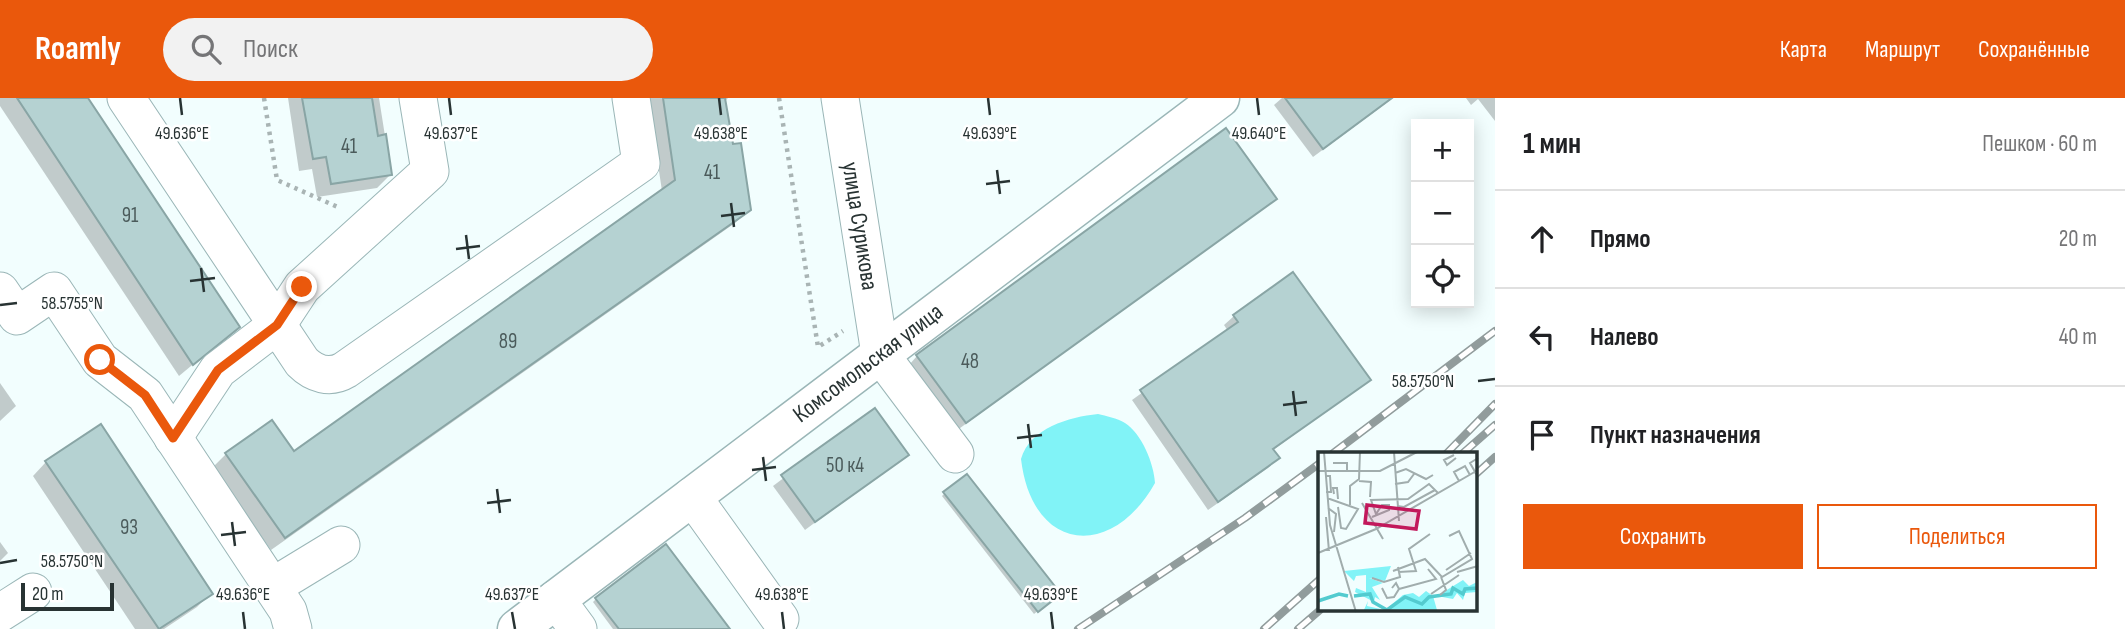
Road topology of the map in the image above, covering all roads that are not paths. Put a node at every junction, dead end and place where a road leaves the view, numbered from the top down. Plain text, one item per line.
1 (126, 98) edge
2 (418, 98) edge
3 (631, 98) edge
4 (839, 98) edge
5 (1220, 98) edge
6 (0, 291) edge
7 (277, 325) junction
8 (880, 354) junction
9 (173, 438) junction
10 (956, 454) dead end
11 (692, 496) junction
12 (341, 545) dead end
13 (272, 587) junction
14 (33, 592) dead end
15 (0, 613) edge
16 (567, 614) edge
17 (780, 619) dead end
18 (293, 629) edge
19 (517, 629) edge

1 - 7 street
2 - 7 street
3 - 7 street
4 - 8 street, улица Сурикова
5 - 8 main road, Комсомольская улица
6 - 9 street
7 - 9 street
8 - 10 street
8 - 11 main road, Комсомольская улица
9 - 13 street
11 - 16 main road, Комсомольская улица
11 - 17 street
12 - 13 street
13 - 18 street
14 - 15 street
16 - 19 main road, Комсомольская улица

